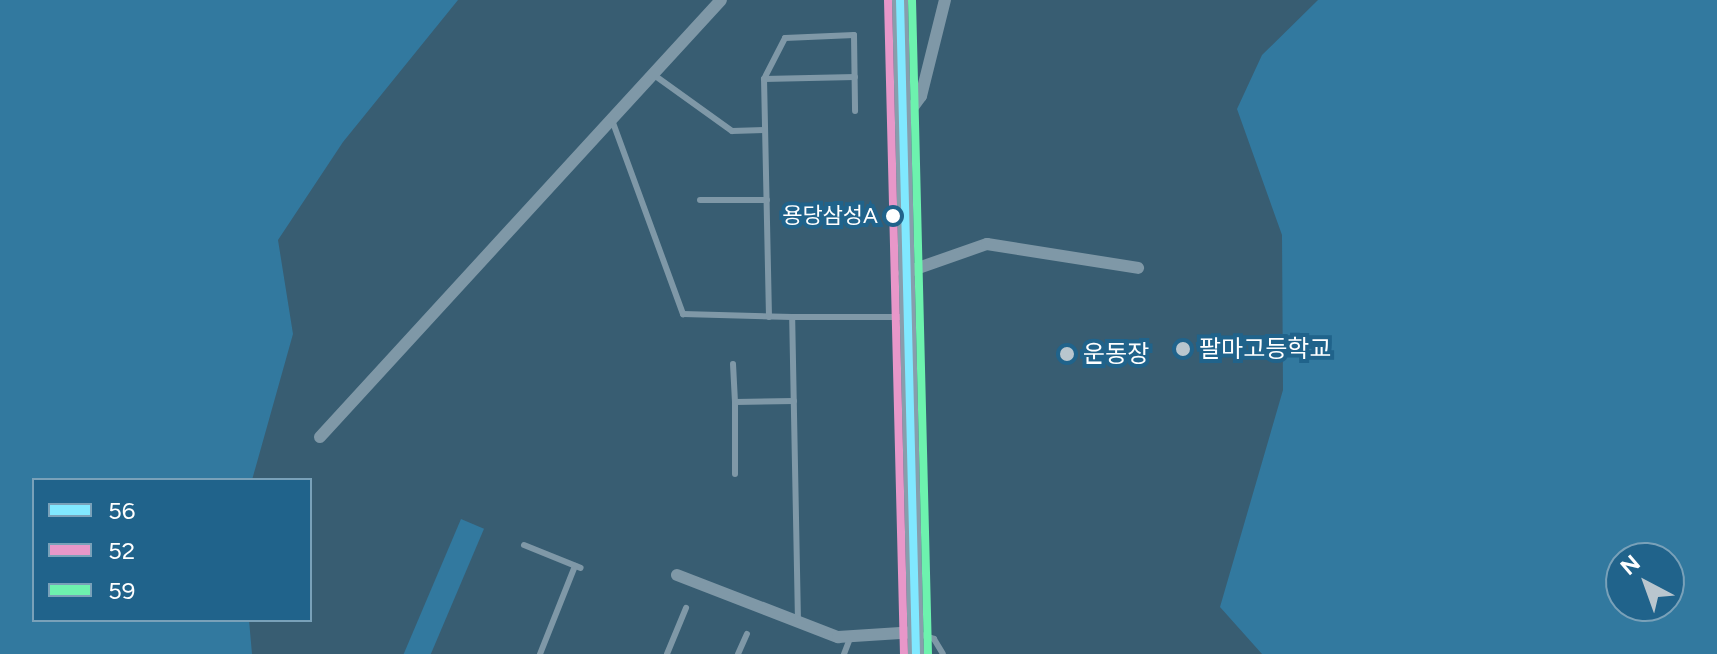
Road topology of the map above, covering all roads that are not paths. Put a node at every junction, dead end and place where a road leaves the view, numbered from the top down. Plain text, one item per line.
1 (721, 0) edge
2 (900, 0) edge
3 (945, 0) edge
4 (654, 75) junction
5 (855, 77) junction
6 (764, 79) junction
7 (855, 111) dead end
8 (612, 120) junction
9 (902, 122) junction
10 (765, 130) junction
11 (700, 200) dead end
12 (767, 200) junction
13 (1138, 268) dead end
14 (904, 273) junction
15 (769, 317) junction
16 (792, 317) junction
17 (904, 317) junction
18 (733, 364) dead end
19 (794, 401) junction
20 (735, 402) junction
21 (320, 437) dead end
22 (735, 474) dead end
23 (524, 545) dead end
24 (677, 575) dead end
25 (686, 608) dead end
26 (798, 622) junction
27 (916, 632) junction
28 (747, 634) dead end
29 (851, 636) junction
30 (540, 654) edge
31 (667, 654) edge
32 (738, 654) edge
33 (844, 654) edge
34 (916, 654) edge
35 (943, 654) edge

1 - 4 street
2 - 9 main road
3 - 9 street
4 - 8 street
4 - 10 lane
5 - 6 lane
5 - 6 lane
5 - 7 lane
6 - 10 lane
8 - 15 lane
8 - 21 street
9 - 14 main road
10 - 12 lane
11 - 12 lane
12 - 15 lane
13 - 14 street
14 - 17 main road
15 - 16 lane
16 - 17 lane
16 - 19 lane
17 - 27 main road
18 - 20 lane
19 - 20 lane
19 - 26 lane
20 - 22 lane
23 - 30 lane
24 - 26 street
25 - 31 lane
26 - 29 street
27 - 29 street
27 - 34 main road
27 - 35 lane
28 - 32 lane
29 - 33 lane

